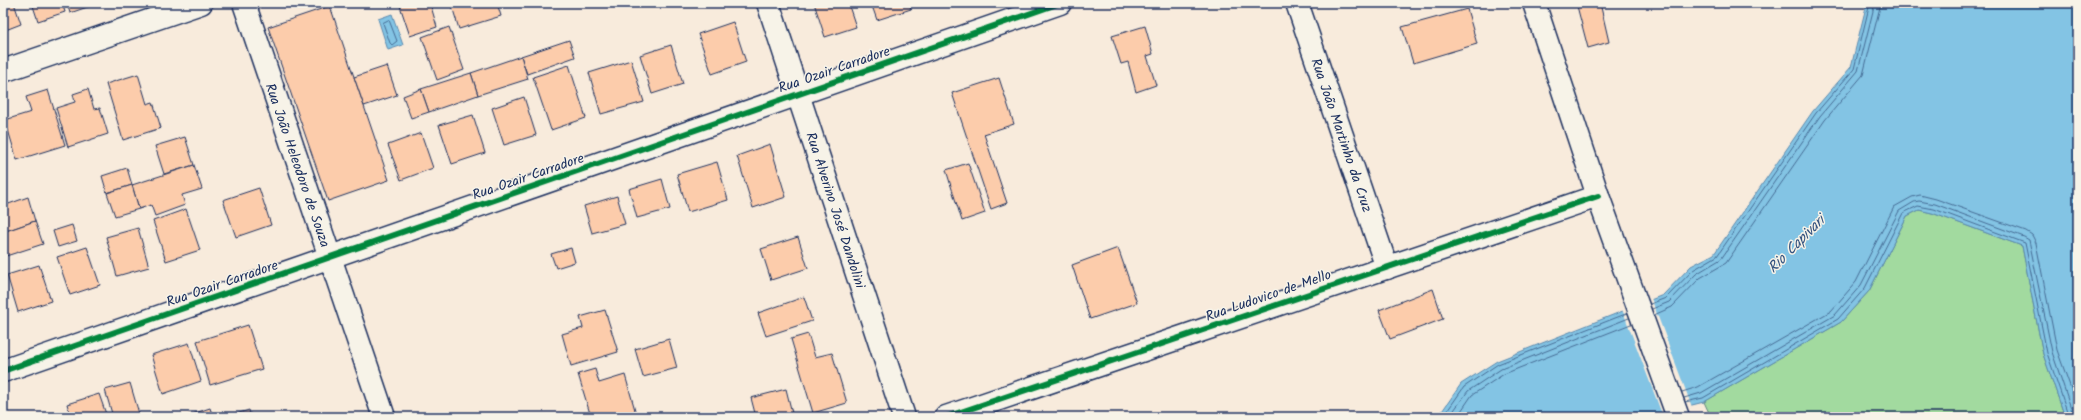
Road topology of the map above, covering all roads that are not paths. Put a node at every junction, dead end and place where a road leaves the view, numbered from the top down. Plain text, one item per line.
1 (201, 3) edge
2 (244, 3) edge
3 (768, 3) edge
4 (1060, 3) edge
5 (1297, 3) edge
6 (1534, 3) edge
7 (3, 71) edge
8 (798, 94) junction
9 (1598, 196) junction
10 (330, 258) junction
11 (1387, 268) junction
12 (3, 371) edge
13 (384, 417) edge
14 (904, 417) edge
15 (946, 417) edge
16 (1678, 417) edge

1 - 7 street
2 - 10 street, Rua João Heleodoro de Souza
3 - 8 street, Rua Alverino José Dandolini
4 - 8 street, Rua Ozair Carradore
5 - 11 street, Rua João Martinho da Cruz
6 - 9 street
8 - 10 street, Rua Ozair Carradore
8 - 14 street, Rua Alverino José Dandolini
9 - 11 street, Rua Ludovico de Mello
9 - 16 street
10 - 12 street, Rua Ozair Carradore
10 - 13 street, Rua João Heleodoro de Souza
11 - 15 street, Rua Ludovico de Mello

